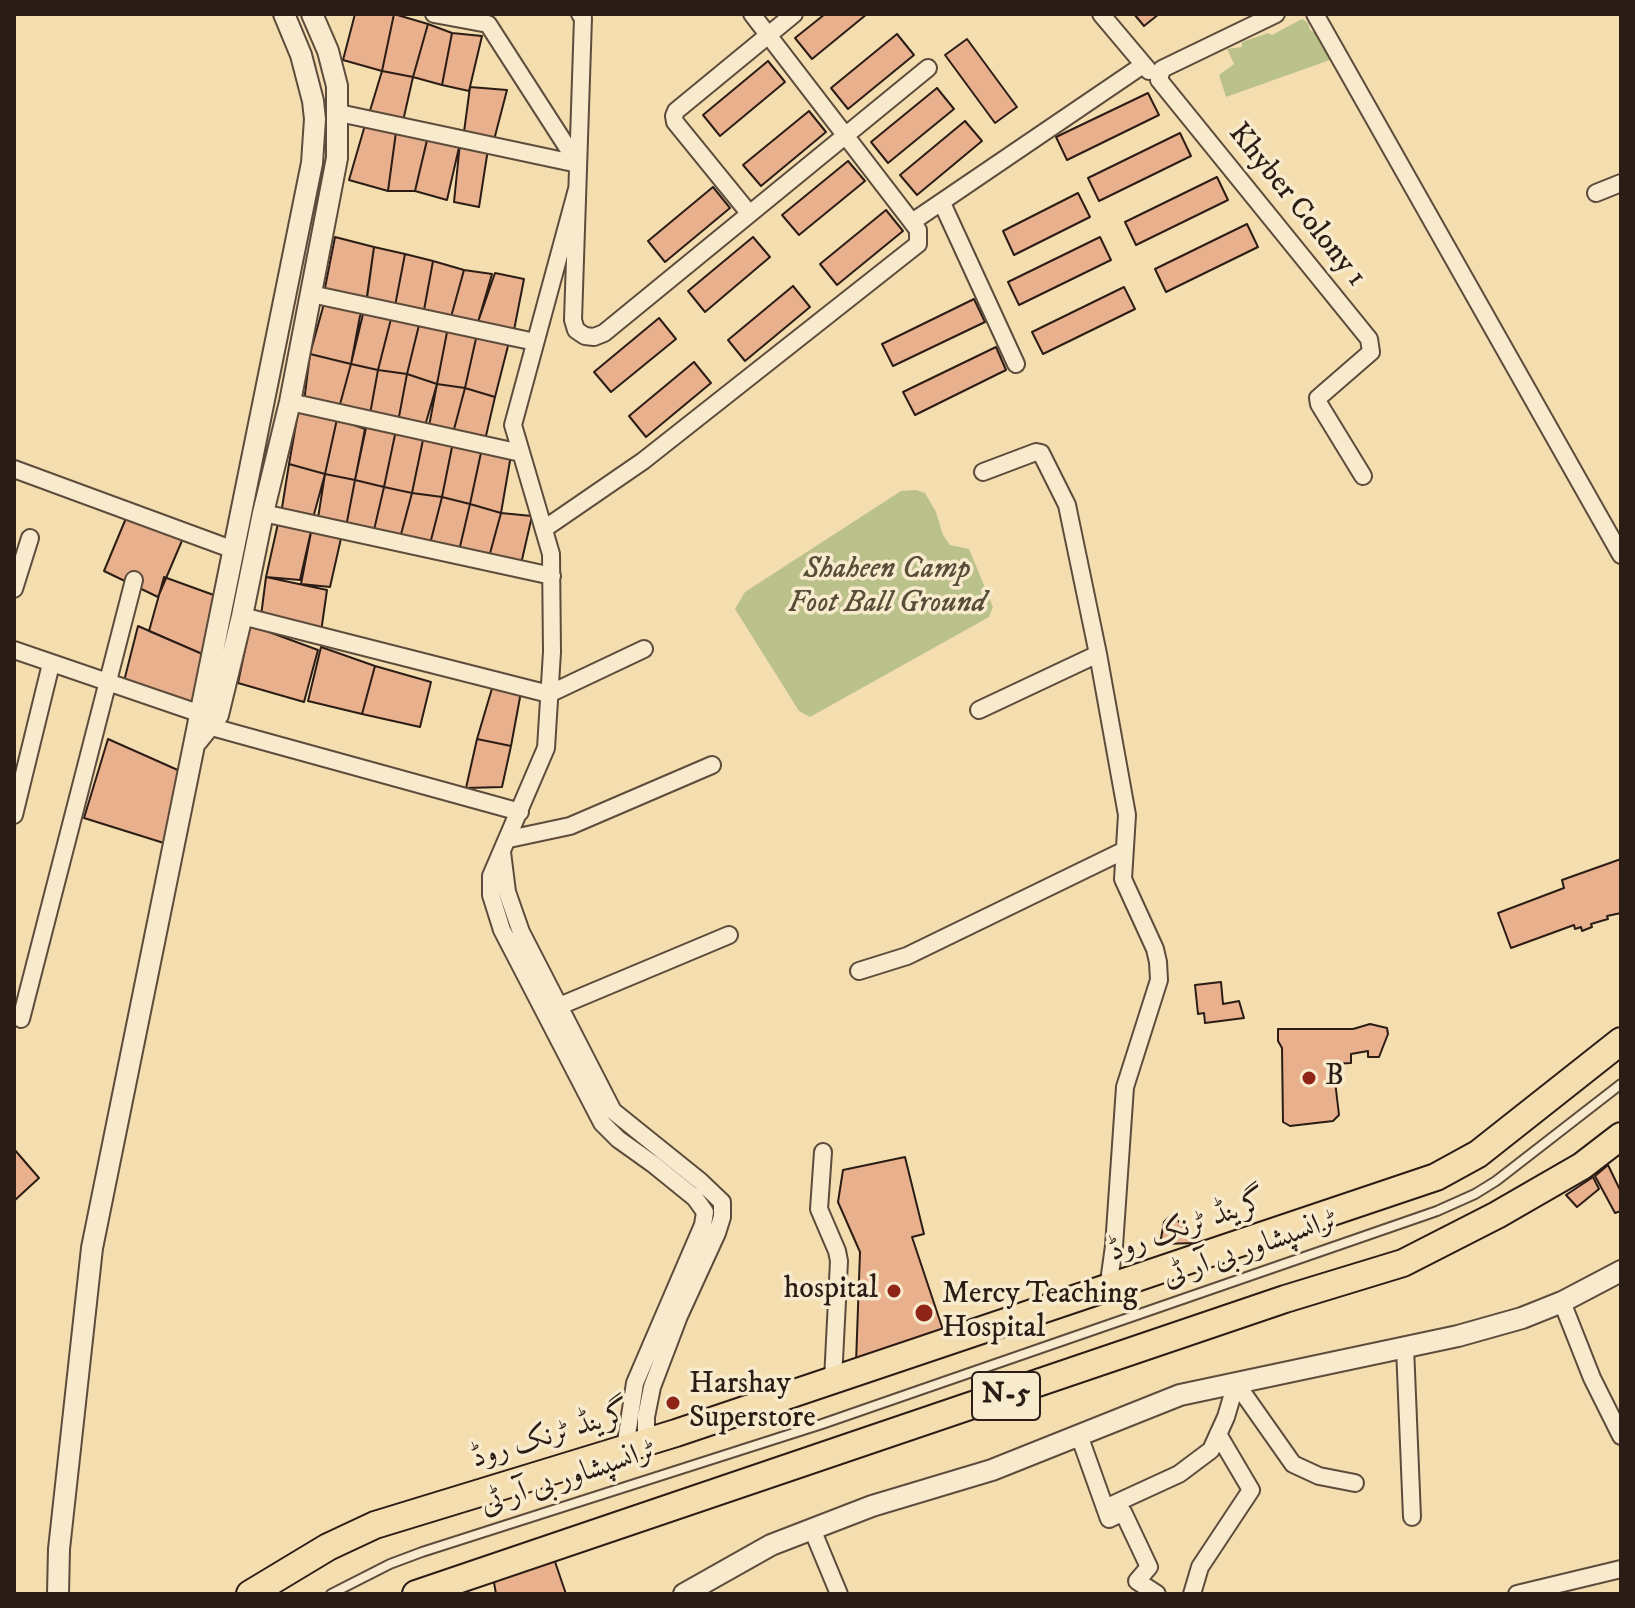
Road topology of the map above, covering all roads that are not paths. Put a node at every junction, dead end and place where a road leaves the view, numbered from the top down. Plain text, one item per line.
1 (284, 14) edge
2 (312, 14) edge
3 (434, 14) edge
4 (752, 14) edge
5 (794, 14) edge
6 (1101, 14) edge
7 (1276, 14) edge
8 (1315, 14) edge
9 (584, 15) edge
10 (768, 35) junction
11 (1143, 65) junction
12 (928, 68) dead end
13 (1162, 88) junction
14 (339, 113) junction
15 (844, 135) junction
16 (578, 164) junction
17 (1621, 183) edge
18 (577, 189) junction
19 (1596, 193) dead end
20 (942, 203) junction
21 (749, 213) junction
22 (912, 222) junction
23 (311, 294) junction
24 (535, 342) junction
25 (1016, 364) dead end
26 (290, 402) junction
27 (521, 453) junction
28 (14, 469) edge
29 (983, 472) dead end
30 (1363, 476) dead end
31 (263, 513) junction
32 (544, 529) junction
33 (30, 538) dead end
34 (234, 550) junction
35 (1621, 555) edge
36 (552, 576) junction
37 (134, 580) dead end
38 (14, 589) edge
39 (242, 616) junction
40 (644, 649) dead end
41 (14, 650) edge
42 (1098, 654) junction
43 (51, 664) junction
44 (108, 683) junction
45 (549, 694) junction
46 (979, 710) dead end
47 (202, 726) junction
48 (712, 765) dead end
49 (520, 812) junction
50 (14, 815) edge
51 (505, 845) junction
52 (1123, 851) junction
53 (729, 935) dead end
54 (859, 971) dead end
55 (553, 1009) junction
56 (21, 1019) dead end
57 (1621, 1041) edge
58 (1619, 1085) edge
59 (1621, 1136) edge
60 (823, 1152) dead end
61 (1621, 1271) edge
62 (1108, 1289) junction
63 (1562, 1302) junction
64 (1405, 1347) junction
65 (833, 1380) junction
66 (1236, 1383) junction
67 (1218, 1434) junction
68 (1079, 1435) junction
69 (1621, 1436) edge
70 (636, 1445) junction
71 (1355, 1483) dead end
72 (1105, 1508) junction
73 (1412, 1517) dead end
74 (812, 1529) junction
75 (1621, 1569) edge
76 (688, 1593) edge
77 (58, 1594) edge
78 (250, 1594) edge
79 (331, 1594) edge
80 (416, 1594) edge
81 (839, 1594) edge
82 (1157, 1594) edge
83 (1192, 1594) edge
84 (1517, 1594) edge

1 - 34 street
2 - 14 street
3 - 16 street
4 - 10 street
5 - 10 street
6 - 11 street
7 - 13 street
8 - 35 street
9 - 16 street
10 - 15 street
10 - 21 street
11 - 13 street
11 - 20 street
12 - 15 street
13 - 30 street, Khyber Colony 1
14 - 16 street
14 - 23 street
15 - 21 street
15 - 22 street
16 - 18 street
17 - 19 street
18 - 21 street
18 - 24 street
20 - 22 street
20 - 25 street
22 - 32 street
23 - 24 street
23 - 26 street
24 - 27 street
26 - 27 street
26 - 31 street
27 - 32 street
28 - 34 street
29 - 42 street
31 - 36 street
31 - 39 street
32 - 36 street
33 - 38 street
34 - 47 street
36 - 45 street
37 - 44 street
39 - 45 street
39 - 47 street
40 - 45 street
41 - 43 street
42 - 46 street
42 - 52 street
43 - 44 street
43 - 50 street
44 - 47 street
44 - 56 street
45 - 49 street
47 - 49 street
47 - 77 street
48 - 51 street
49 - 51 street
51 - 55 street
52 - 54 street
52 - 62 street
53 - 55 street
55 - 70 street
57 - 62 highway, گرینڈ ٹرنک روڈ / N-5
58 - 79 lane, ٹرانسپشاور بی آر ٹی
59 - 80 highway, N-5
60 - 65 street
61 - 63 street
62 - 65 highway, گرینڈ ٹرنک روڈ / N-5
63 - 64 street
63 - 69 street
64 - 66 street
64 - 73 street
65 - 70 highway, گرینڈ ٹرنک روڈ / N-5
66 - 67 street
66 - 68 street
66 - 71 street
67 - 72 street
67 - 83 street
68 - 72 street
68 - 74 street
70 - 78 highway, گرینڈ ٹرنک روڈ / N-5
72 - 82 street
74 - 76 street
74 - 81 street
75 - 84 street

